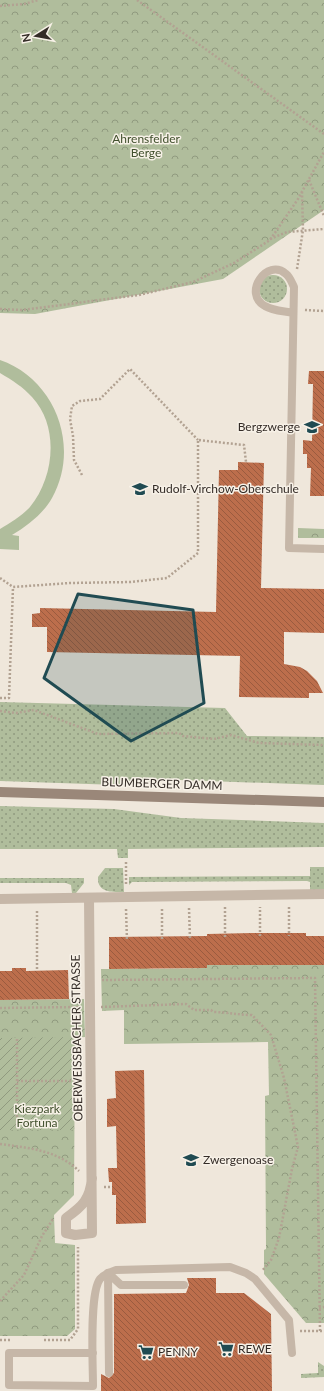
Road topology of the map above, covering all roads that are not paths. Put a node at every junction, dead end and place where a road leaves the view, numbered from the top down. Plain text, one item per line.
1 (293, 311) junction
2 (324, 549) edge
3 (0, 792) edge
4 (324, 802) edge
5 (324, 894) edge
6 (89, 898) junction
7 (0, 899) edge
8 (92, 1178) junction
9 (108, 1273) junction
10 (184, 1285) dead end
11 (93, 1353) junction
12 (292, 1353) dead end
13 (109, 1374) dead end

1 - 1 lane
1 - 2 lane
3 - 4 main road, BLUMBERGER DAMM
5 - 6 street
6 - 7 street
6 - 8 street, OBERWEISSBACHER STRASSE
8 - 8 street, OBERWEISSBACHER STRASSE
9 - 10 lane
9 - 11 lane
9 - 12 lane
9 - 13 lane
11 - 11 lane

